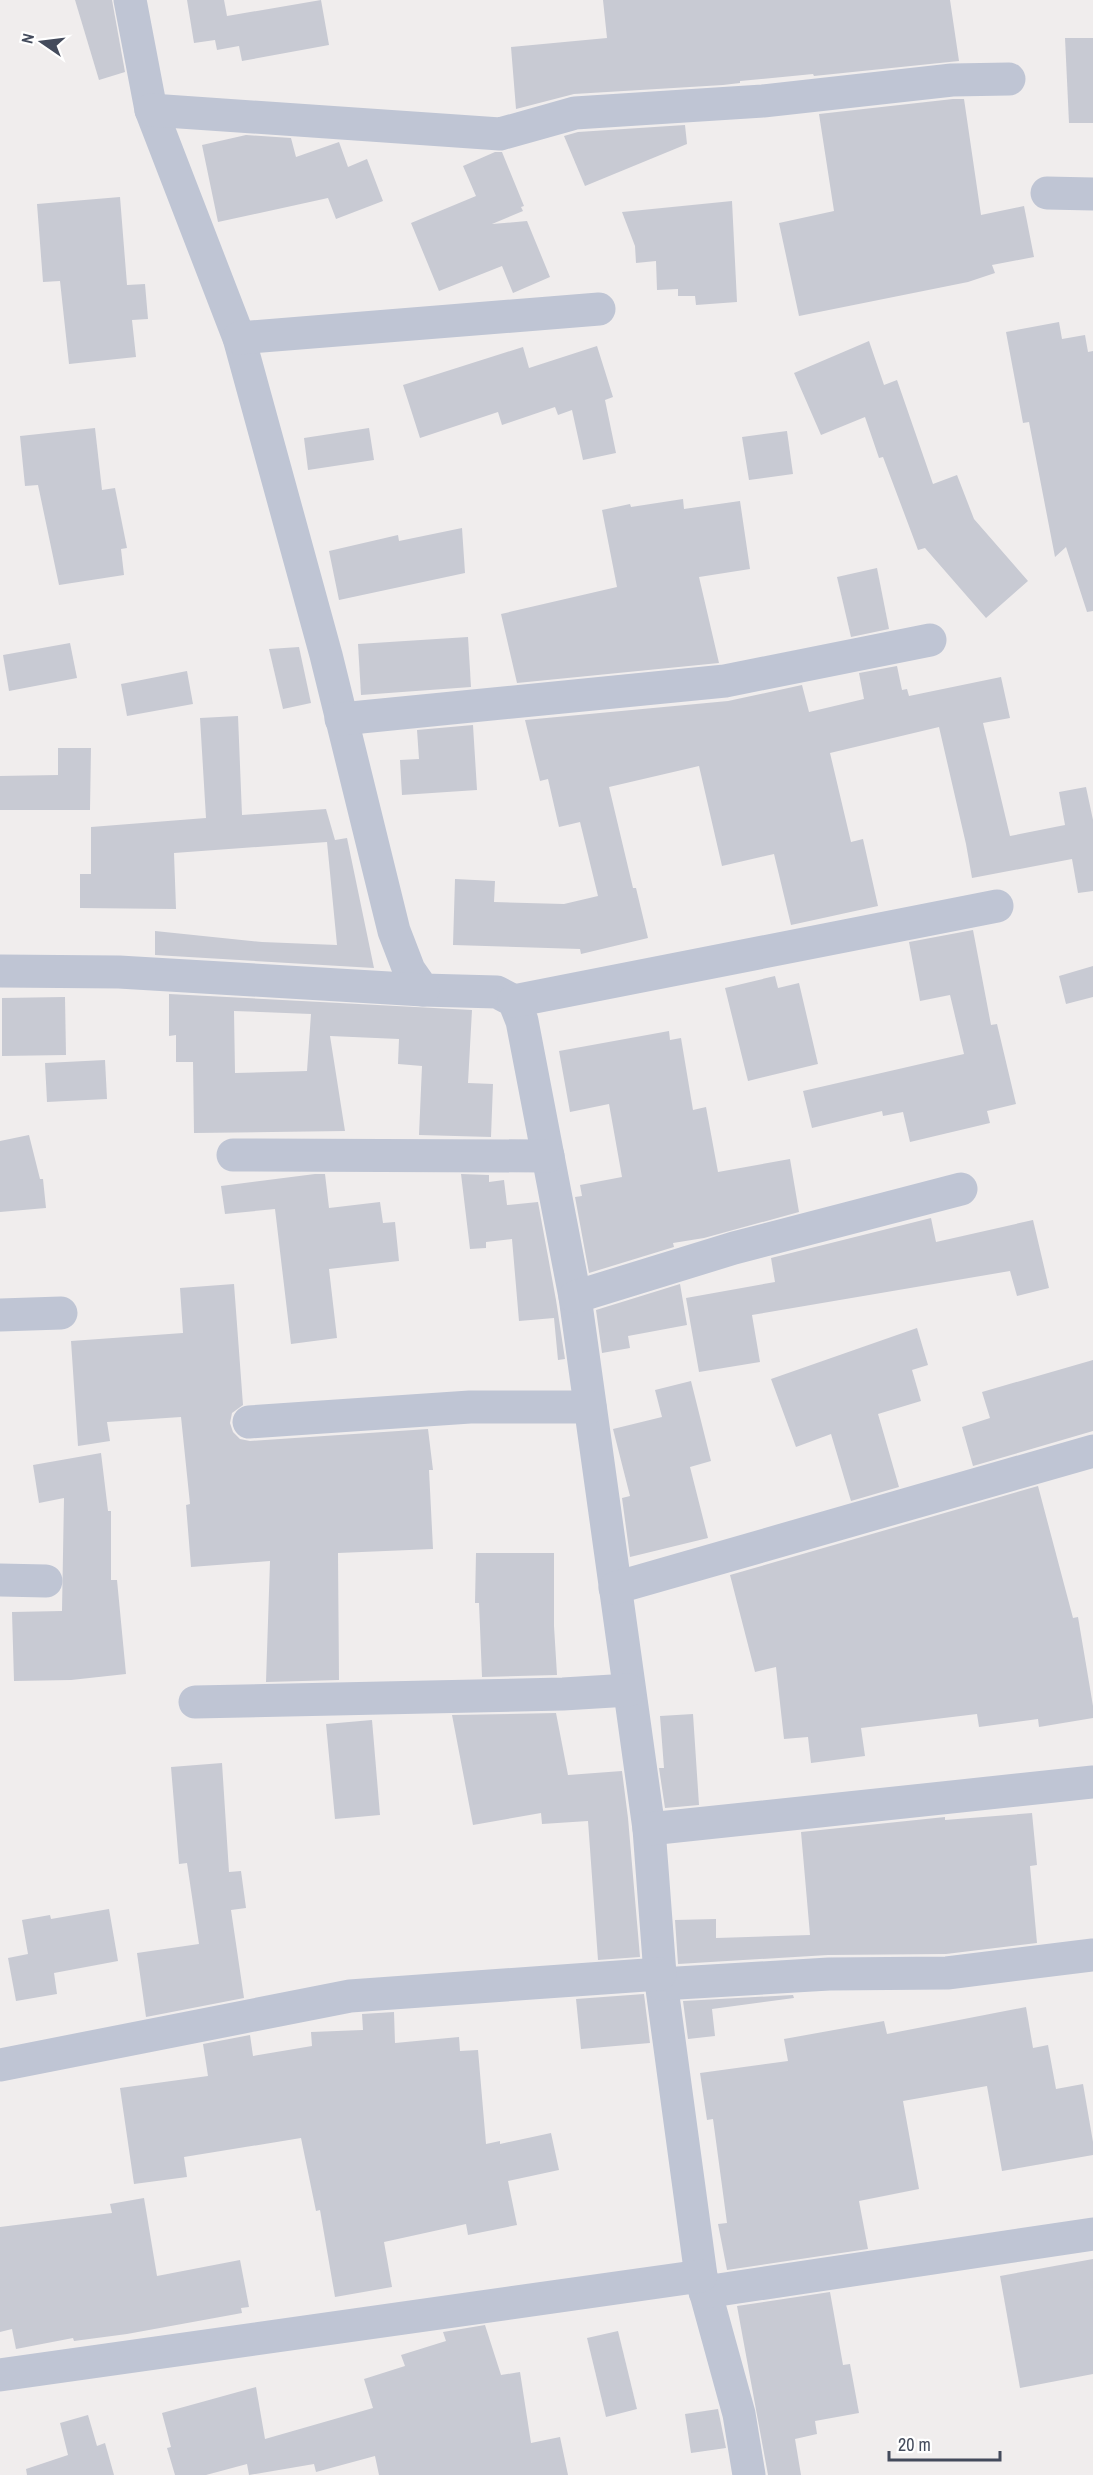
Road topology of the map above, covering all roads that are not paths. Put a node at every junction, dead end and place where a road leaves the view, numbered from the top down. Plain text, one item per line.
1 (130, 0) edge
2 (1009, 79) dead end
3 (151, 110) junction
4 (1047, 193) dead end
5 (1093, 194) edge
6 (599, 309) dead end
7 (239, 338) junction
8 (930, 640) dead end
9 (341, 719) junction
10 (996, 906) dead end
11 (0, 971) edge
12 (423, 990) junction
13 (514, 1001) junction
14 (232, 1155) dead end
15 (548, 1156) junction
16 (961, 1189) dead end
17 (575, 1297) junction
18 (61, 1313) dead end
19 (0, 1315) edge
20 (590, 1407) junction
21 (249, 1422) dead end
22 (1093, 1451) edge
23 (0, 1580) edge
24 (46, 1581) dead end
25 (615, 1588) junction
26 (629, 1690) junction
27 (195, 1702) dead end
28 (1093, 1782) edge
29 (649, 1829) junction
30 (1093, 1955) edge
31 (660, 1979) junction
32 (0, 2065) edge
33 (1093, 2234) edge
34 (703, 2284) junction
35 (0, 2375) edge
36 (749, 2475) edge

1 - 3 street
2 - 3 street
3 - 7 street
4 - 5 street
6 - 7 street
7 - 9 street
8 - 9 street
9 - 12 street
10 - 13 street
11 - 12 street
12 - 13 street
13 - 15 street
14 - 15 street
15 - 17 street
16 - 17 street
17 - 20 street
18 - 19 street
20 - 21 street
20 - 25 street
22 - 25 street
23 - 24 street
25 - 26 street
26 - 27 street
26 - 29 street
28 - 29 street
29 - 31 street
30 - 31 street
31 - 32 street
31 - 34 street
33 - 34 street
34 - 35 street
34 - 36 street

